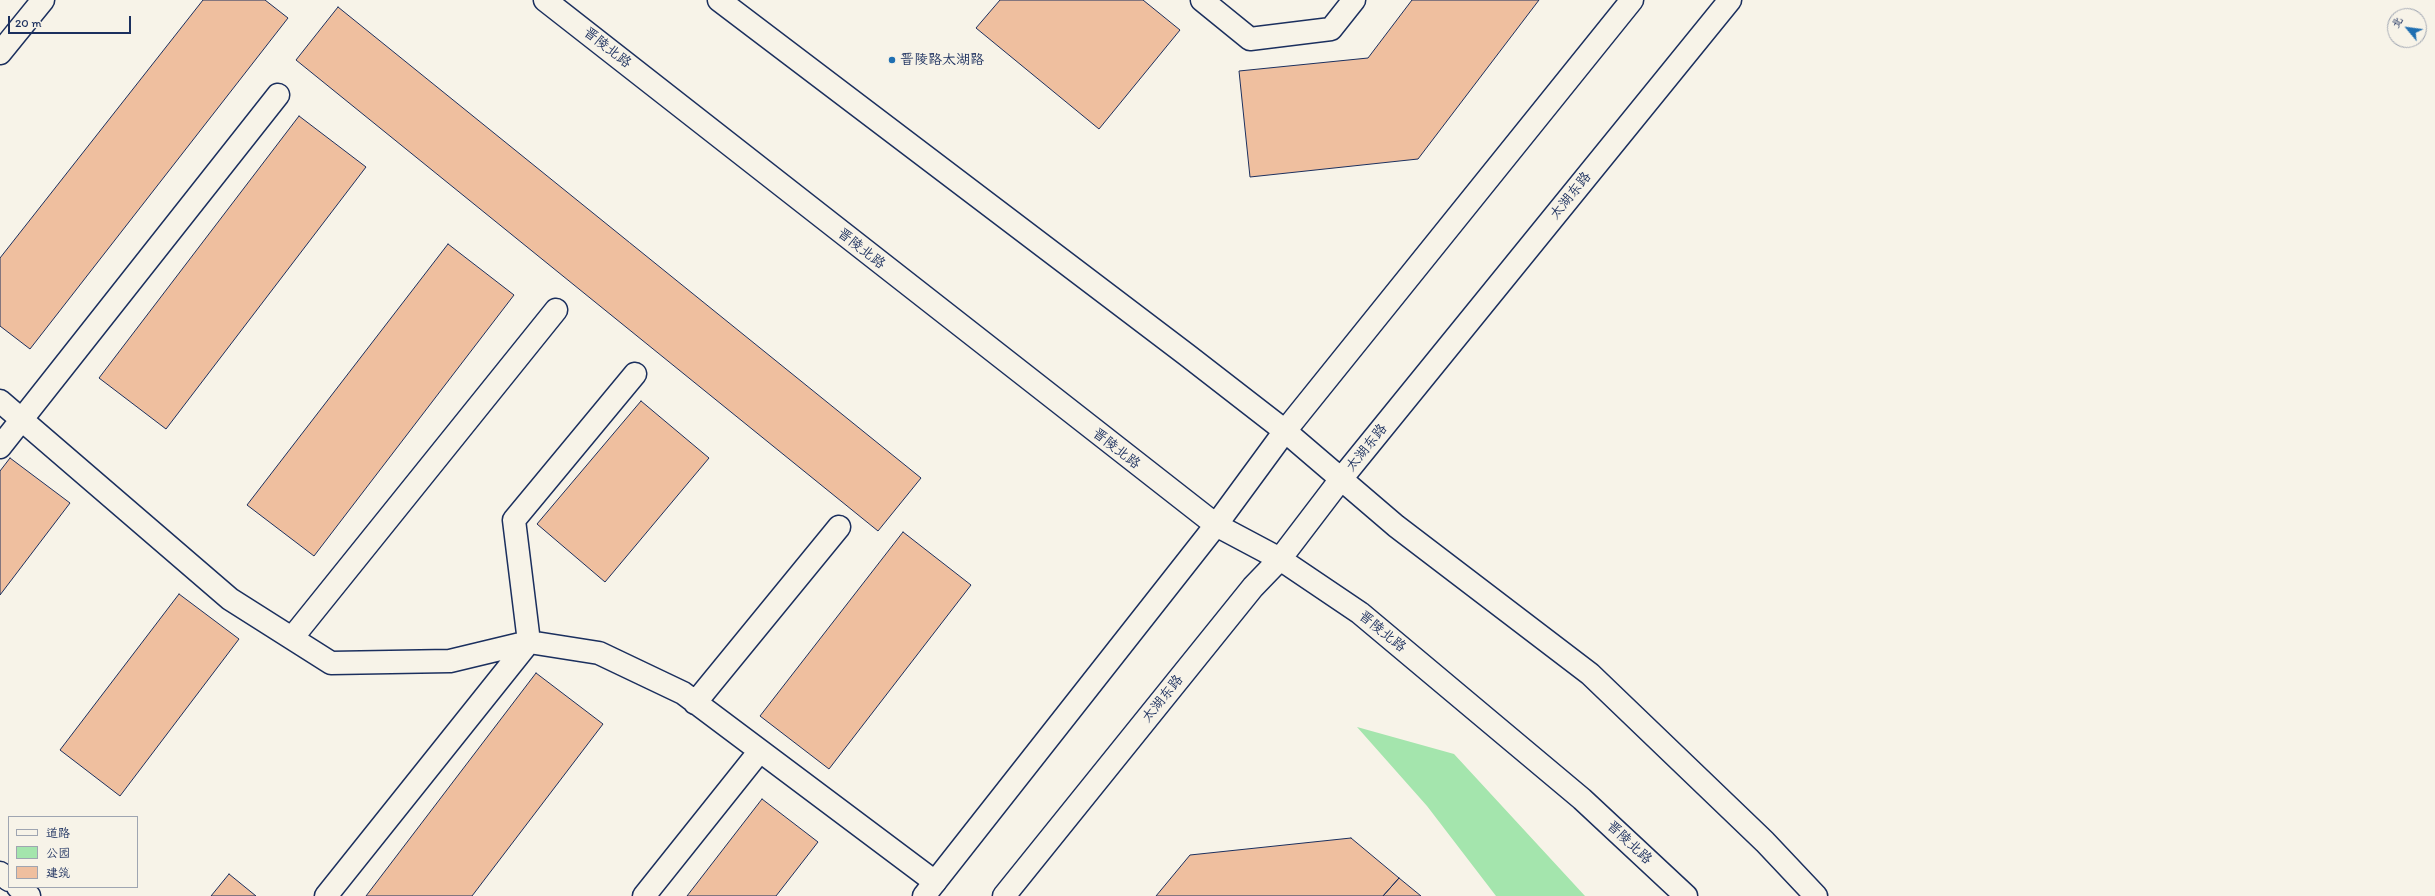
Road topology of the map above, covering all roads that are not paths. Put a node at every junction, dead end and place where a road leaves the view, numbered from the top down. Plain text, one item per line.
1 (43, 0) edge
2 (545, 0) edge
3 (719, 0) edge
4 (1202, 0) edge
5 (1354, 0) edge
6 (1632, 0) edge
7 (1730, 0) edge
8 (0, 53) edge
9 (278, 95) dead end
10 (556, 310) dead end
11 (635, 374) dead end
12 (0, 401) edge
13 (22, 419) junction
14 (1285, 431) junction
15 (0, 447) edge
16 (1341, 479) junction
17 (1216, 525) junction
18 (839, 527) dead end
19 (1280, 559) junction
20 (292, 638) junction
21 (529, 642) junction
22 (695, 703) junction
23 (759, 752) junction
24 (0, 873) edge
25 (8, 879) edge
26 (19, 888) edge
27 (929, 889) edge
28 (29, 896) edge
29 (326, 896) edge
30 (644, 896) edge
31 (1004, 896) edge
32 (1686, 896) edge
33 (1816, 896) edge

1 - 8 main road
2 - 17 main road, 晋陵北路
3 - 14 main road
4 - 5 main road
6 - 14 main road
7 - 16 main road, 太湖东路
9 - 13 main road
10 - 20 main road
11 - 21 main road
12 - 13 main road
13 - 15 main road
13 - 20 main road
14 - 16 main road
14 - 17 main road
16 - 19 main road, 太湖东路
16 - 33 main road
17 - 19 main road, 晋陵北路
17 - 27 main road
18 - 22 main road
19 - 31 main road, 太湖东路
19 - 32 main road, 晋陵北路
20 - 21 main road
21 - 22 main road
21 - 29 main road
22 - 23 main road
23 - 27 main road
23 - 30 main road
24 - 25 main road
26 - 28 main road

